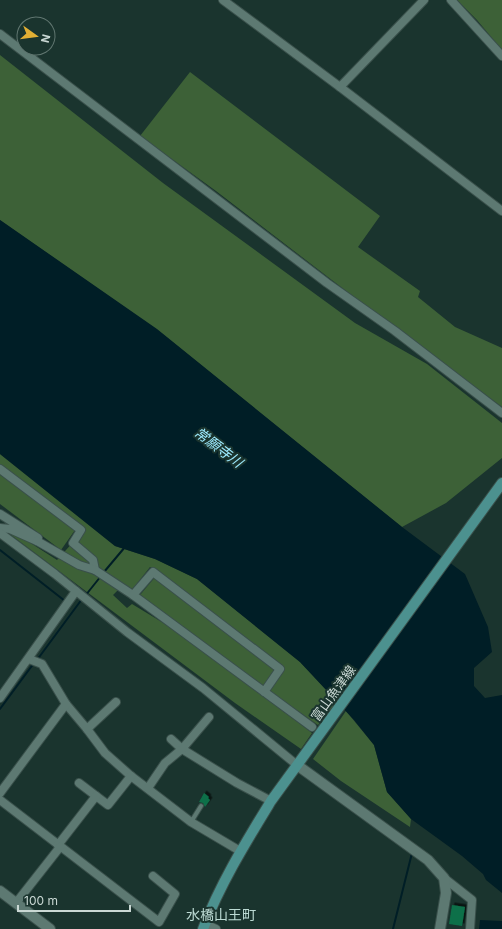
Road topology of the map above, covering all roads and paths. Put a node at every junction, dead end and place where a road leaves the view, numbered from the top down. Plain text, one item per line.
1 (223, 0) edge
2 (424, 0) edge
3 (451, 0) edge
4 (0, 34) edge
5 (502, 56) edge
6 (340, 87) junction
7 (502, 211) edge
8 (502, 413) edge
9 (0, 469) edge
10 (502, 482) edge
11 (0, 514) edge
12 (0, 528) edge
13 (0, 532) edge
14 (37, 542) junction
15 (95, 570) junction
16 (76, 591) junction
17 (133, 596) junction
18 (29, 659) junction
19 (264, 692) junction
20 (0, 698) edge
21 (116, 702) dead end
22 (66, 704) junction
23 (209, 717) dead end
24 (312, 727) dead end
25 (87, 729) junction
26 (171, 739) dead end
27 (182, 749) junction
28 (297, 765) junction
29 (131, 776) junction
30 (79, 783) dead end
31 (148, 788) junction
32 (0, 793) edge
33 (96, 796) junction
34 (0, 800) edge
35 (271, 801) junction
36 (201, 806) dead end
37 (191, 822) junction
38 (59, 846) junction
39 (240, 851) junction
40 (153, 876) dead end
41 (444, 878) junction
42 (0, 891) edge
43 (16, 903) junction
44 (204, 926) edge
45 (50, 929) edge
46 (216, 929) edge
47 (440, 929) edge
48 (470, 929) edge

1 - 6 street
2 - 6 street
3 - 5 street
4 - 8 street
6 - 7 street
9 - 15 street
10 - 28 main road, 富山魚津線
11 - 14 street
12 - 14 street
13 - 16 street
14 - 15 street
15 - 17 street
16 - 18 street
16 - 28 street
17 - 19 street
17 - 19 street
18 - 20 street
18 - 22 street
19 - 24 street
21 - 25 street
22 - 25 street
22 - 32 street
23 - 27 street
25 - 29 street
26 - 27 street
27 - 31 street
27 - 35 street
28 - 35 main road, 富山魚津線
28 - 41 street
29 - 31 street
29 - 33 street
30 - 33 street
31 - 37 street
33 - 38 street
34 - 38 street
35 - 39 main road, 富山魚津線
36 - 37 lane
37 - 39 street
38 - 40 street
38 - 43 street
39 - 44 main road, 富山魚津線
41 - 47 street
41 - 48 street
42 - 43 street
43 - 45 street
44 - 46 street

